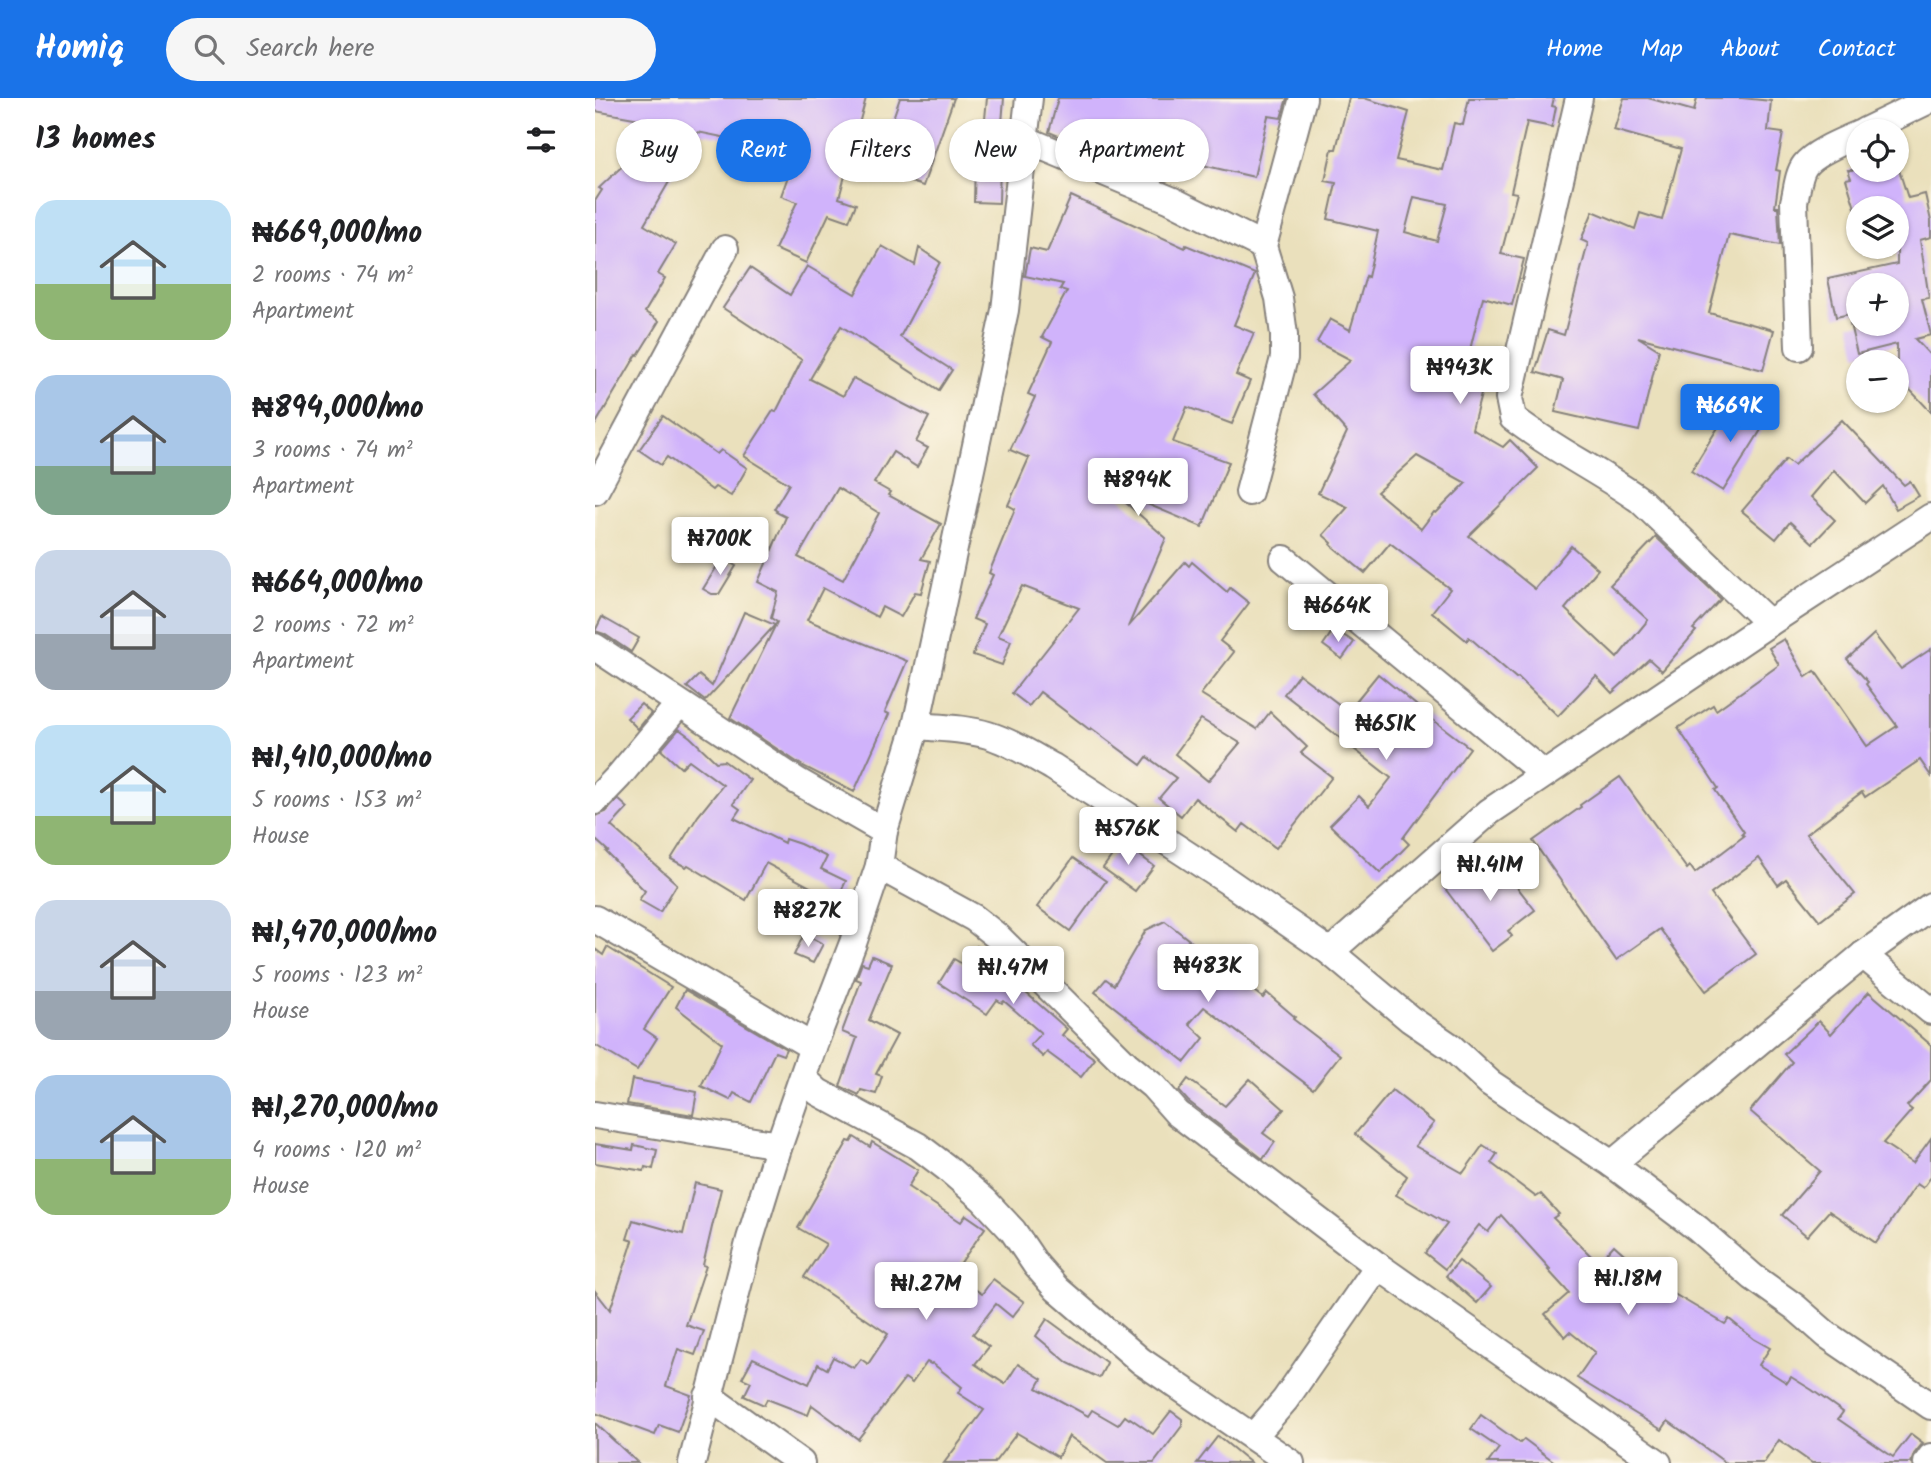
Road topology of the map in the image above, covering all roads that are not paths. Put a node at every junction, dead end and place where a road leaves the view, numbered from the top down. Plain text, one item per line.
1 (1029, 98) edge
2 (1303, 98) edge
3 (1579, 98) edge
4 (1929, 98) edge
5 (1026, 119) edge
6 (1890, 119) edge
7 (1846, 140) edge
8 (1041, 146) edge
9 (1019, 182) edge
10 (1263, 246) junction
11 (725, 248) dead end
12 (1799, 347) dead end
13 (595, 491) edge
14 (1249, 492) dead end
15 (1931, 517) edge
16 (1284, 559) dead end
17 (1769, 624) junction
18 (595, 647) edge
19 (679, 704) junction
20 (916, 726) junction
21 (1543, 774) junction
22 (595, 801) edge
23 (884, 831) junction
24 (879, 866) junction
25 (1931, 906) edge
26 (595, 919) edge
27 (1330, 952) junction
28 (1863, 955) junction
29 (1931, 1011) edge
30 (813, 1047) junction
31 (803, 1078) junction
32 (595, 1115) edge
33 (779, 1144) junction
34 (1612, 1164) junction
35 (1378, 1266) junction
36 (709, 1396) junction
37 (1931, 1406) edge
38 (1254, 1436) junction
39 (1931, 1457) edge
40 (692, 1463) edge
41 (800, 1463) edge
42 (1291, 1463) edge
43 (1658, 1463) edge
44 (1927, 1463) edge

1 - 5 street
2 - 10 street
3 - 17 street
4 - 6 street
7 - 12 street
8 - 10 street
9 - 20 street
10 - 14 street
11 - 13 street
15 - 17 street
16 - 21 street
17 - 21 street
18 - 19 street
19 - 22 street
19 - 23 street
20 - 23 street
20 - 27 street
21 - 27 street
23 - 24 street
24 - 30 street
24 - 35 street
25 - 28 street
26 - 30 street
27 - 34 street
28 - 29 street
28 - 34 street
30 - 31 street
31 - 33 street
31 - 38 street
32 - 33 street
33 - 36 street
34 - 37 street
35 - 38 street
35 - 43 street
36 - 40 street
36 - 41 street
38 - 42 street
39 - 44 street

